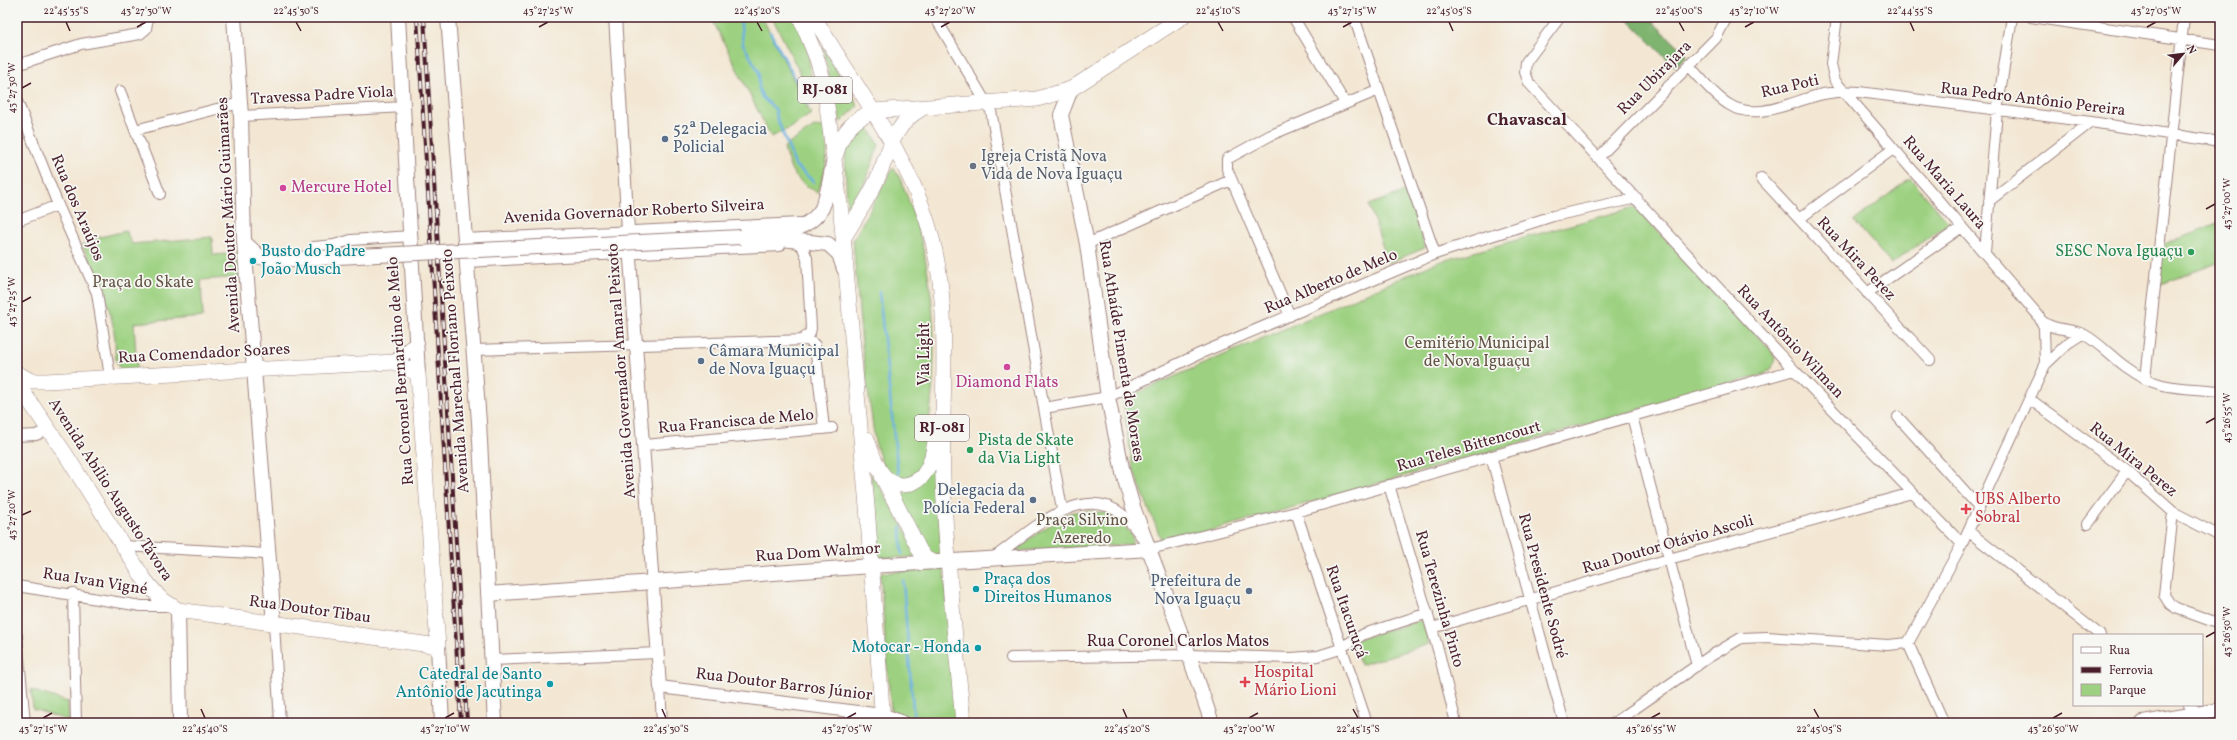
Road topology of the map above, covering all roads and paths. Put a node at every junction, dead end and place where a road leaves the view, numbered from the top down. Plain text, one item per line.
1 (148, 17) edge
2 (234, 17) edge
3 (398, 17) edge
4 (448, 17) edge
5 (616, 17) edge
6 (800, 17) edge
7 (814, 17) edge
8 (935, 17) edge
9 (1293, 17) edge
10 (1354, 17) edge
11 (1560, 17) edge
12 (1727, 17) edge
13 (1837, 17) edge
14 (2012, 17) edge
15 (2031, 17) edge
16 (2184, 17) edge
17 (1175, 19) edge
18 (2182, 39) junction
19 (2220, 45) edge
20 (17, 65) edge
21 (1689, 66) junction
22 (1071, 89) junction
23 (1379, 90) junction
24 (120, 91) dead end
25 (1842, 91) junction
26 (1037, 99) junction
27 (17, 101) edge
28 (1345, 103) junction
29 (988, 104) junction
30 (404, 107) junction
31 (241, 109) junction
32 (921, 109) junction
33 (874, 111) junction
34 (1997, 111) junction
35 (1061, 115) junction
36 (2091, 122) junction
37 (135, 130) junction
38 (2172, 134) junction
39 (2220, 142) edge
40 (892, 143) junction
41 (1893, 149) junction
42 (1599, 157) junction
43 (834, 159) junction
44 (1761, 178) dead end
45 (1231, 180) junction
46 (160, 194) dead end
47 (1637, 198) junction
48 (1990, 201) junction
49 (58, 205) junction
50 (1799, 219) junction
51 (17, 221) edge
52 (1962, 227) junction
53 (628, 230) junction
54 (800, 230) junction
55 (411, 236) junction
56 (844, 237) junction
57 (464, 239) junction
58 (244, 242) junction
59 (1087, 244) junction
60 (780, 246) dead end
61 (314, 247) dead end
62 (1985, 252) junction
63 (630, 254) junction
64 (1435, 254) junction
65 (274, 260) junction
66 (466, 262) junction
67 (846, 276) junction
68 (247, 283) junction
69 (1867, 293) junction
70 (1290, 316) junction
71 (2042, 321) junction
72 (2082, 334) junction
73 (803, 339) junction
74 (417, 343) junction
75 (637, 346) junction
76 (473, 350) junction
77 (1930, 360) dead end
78 (395, 362) junction
79 (2045, 365) junction
80 (254, 368) junction
81 (1794, 370) junction
82 (17, 373) edge
83 (418, 374) junction
84 (110, 377) junction
85 (2145, 379) junction
86 (46, 381) junction
87 (17, 383) edge
88 (856, 389) junction
89 (2220, 391) edge
90 (1108, 397) junction
91 (2031, 400) junction
92 (943, 405) junction
93 (33, 406) junction
94 (1044, 408) junction
95 (1632, 416) junction
96 (1898, 418) dead end
97 (49, 429) junction
98 (17, 436) edge
99 (644, 445) junction
100 (1491, 456) junction
101 (878, 468) junction
102 (2127, 471) junction
103 (1389, 485) junction
104 (1912, 493) junction
105 (1979, 507) junction
106 (1062, 509) junction
107 (1296, 512) junction
108 (2173, 512) junction
109 (2088, 524) dead end
110 (1968, 532) junction
111 (2220, 536) edge
112 (1962, 544) junction
113 (123, 546) junction
114 (1150, 549) junction
115 (268, 554) junction
116 (993, 558) junction
117 (1669, 559) junction
118 (941, 562) junction
119 (871, 566) junction
120 (653, 582) junction
121 (17, 586) edge
122 (73, 593) junction
123 (488, 594) junction
124 (1531, 599) junction
125 (174, 608) junction
126 (1428, 613) junction
127 (274, 624) junction
128 (2220, 624) edge
129 (1432, 628) junction
130 (2099, 634) edge
131 (17, 636) edge
132 (1908, 643) junction
133 (438, 646) junction
134 (1342, 646) junction
135 (658, 653) junction
136 (1189, 655) junction
137 (1011, 658) dead end
138 (493, 660) junction
139 (1697, 666) junction
140 (660, 687) junction
141 (961, 703) junction
142 (2194, 709) edge
143 (2220, 710) edge
144 (882, 719) edge
145 (17, 720) edge
146 (2150, 722) edge
147 (22, 723) edge
148 (25, 723) edge
149 (76, 723) edge
150 (180, 723) edge
151 (280, 723) edge
152 (442, 723) edge
153 (495, 723) edge
154 (662, 723) edge
155 (903, 723) edge
156 (963, 723) edge
157 (969, 723) edge
158 (1212, 723) edge
159 (1367, 723) edge
160 (1456, 723) edge
161 (1564, 723) edge
162 (1614, 723) edge
163 (1944, 723) edge

1 - 20 street
2 - 31 main road, Avenida Doutor Mário Guimarães
3 - 30 main road, Rua Coronel Bernardino de Melo
4 - 57 main road, Avenida Marechal Floriano Peixoto
5 - 53 street, Avenida Governador Amaral Peixoto
6 - 43 main road, RJ-081
7 - 33 main road, Via Light / RJ-081
8 - 29 street
9 - 28 street
10 - 23 street
11 - 42 street, Rua Antônio Wilman
12 - 21 street, Rua Ubirajara
13 - 25 street, Rua Maria Laura
14 - 34 street
15 - 18 street
16 - 18 street
17 - 22 main road
18 - 19 street
18 - 38 street
21 - 25 street, Rua Poti
21 - 42 street, Rua Ubirajara
22 - 26 main road
22 - 35 main road
23 - 28 street
23 - 64 street
24 - 37 street
25 - 34 street, Rua Pedro Antônio Pereira
25 - 41 street, Rua Maria Laura
26 - 29 main road
26 - 35 main road
27 - 49 street, Rua dos Araújos
28 - 45 street
29 - 32 main road
29 - 94 street
30 - 31 street, Travessa Padre Viola
30 - 55 main road, Rua Coronel Bernardino de Melo
31 - 37 street, Travessa Padre Viola
31 - 58 main road, Avenida Doutor Mário Guimarães
32 - 33 main road
32 - 40 main road
33 - 40 main road, Via Light / RJ-081
33 - 43 main road
34 - 36 street, Rua Pedro Antônio Pereira
34 - 48 street
35 - 59 main road, Rua Athaíde Pimenta de Moraes
36 - 38 street, Rua Pedro Antônio Pereira
36 - 48 street
37 - 46 street
38 - 39 street, Rua Pedro Antônio Pereira
38 - 85 street
40 - 56 main road
40 - 92 main road, Via Light / RJ-081
41 - 50 street
41 - 52 street, Rua Maria Laura
42 - 47 street, Rua Antônio Wilman
43 - 54 main road
43 - 56 main road, RJ-081
44 - 50 street, Rua Mira Perez
45 - 59 street
45 - 70 street
47 - 64 street, Rua Alberto de Melo
47 - 81 street, Rua Antônio Wilman
48 - 62 street
49 - 51 street
49 - 84 street, Rua dos Araújos
50 - 69 street, Rua Mira Perez
52 - 62 street, Rua Maria Laura
52 - 69 street
53 - 54 street, Avenida Governador Roberto Silveira
53 - 57 street, Avenida Governador Roberto Silveira
53 - 63 street, Avenida Governador Amaral Peixoto
54 - 65 main road, bridge
54 - 67 main road
54 - 73 street
55 - 61 street
55 - 74 main road, Rua Coronel Bernardino de Melo
56 - 67 main road, RJ-081
57 - 66 main road, Avenida Marechal Floriano Peixoto
58 - 65 main road
58 - 68 main road, Avenida Doutor Mário Guimarães
59 - 90 main road, Rua Athaíde Pimenta de Moraes
60 - 63 street
62 - 71 street, Rua Maria Laura
63 - 66 street
63 - 75 street, Avenida Governador Amaral Peixoto
64 - 70 street, Rua Alberto de Melo
65 - 68 main road
66 - 76 main road, Avenida Marechal Floriano Peixoto
67 - 88 main road, RJ-081
68 - 80 main road, Avenida Doutor Mário Guimarães
69 - 77 street, Rua Mira Perez
70 - 90 street, Rua Alberto de Melo
71 - 72 street
71 - 79 street
72 - 79 street
72 - 85 street
73 - 75 street
73 - 99 street, Rua Francisca de Melo
74 - 78 main road
74 - 83 main road, Rua Coronel Bernardino de Melo
75 - 76 street
75 - 99 street, Avenida Governador Amaral Peixoto
76 - 123 main road, Avenida Marechal Floriano Peixoto
78 - 80 main road, Rua Comendador Soares
78 - 83 main road, Rua Comendador Soares
79 - 91 street
80 - 84 main road, Rua Comendador Soares
80 - 115 main road, Avenida Doutor Mário Guimarães
81 - 95 street, Rua Teles Bittencourt
81 - 104 street, Rua Antônio Wilman
82 - 86 main road, Rua Comendador Soares
83 - 133 main road, Rua Coronel Bernardino de Melo
84 - 86 main road, Rua Comendador Soares
85 - 89 street
86 - 93 main road
87 - 93 main road, Avenida Abílio Augusto Távora
88 - 101 main road
88 - 119 main road, RJ-081
90 - 94 street, Rua Alberto de Melo
90 - 114 main road, Rua Athaíde Pimenta de Moraes
91 - 102 street, Rua Mira Perez
91 - 105 street
92 - 101 main road
92 - 118 main road, Via Light / RJ-081
93 - 97 main road, Avenida Abílio Augusto Távora
94 - 106 street
95 - 100 street, Rua Teles Bittencourt
95 - 117 street
96 - 105 street
97 - 98 street
97 - 113 main road, Avenida Abílio Augusto Távora
99 - 120 street, Avenida Governador Amaral Peixoto
100 - 103 street, Rua Teles Bittencourt
100 - 124 street, Rua Presidente Sodré
101 - 118 main road
102 - 108 street, Rua Mira Perez
102 - 109 street
103 - 107 street, Rua Teles Bittencourt
103 - 126 street, Rua Terezinha Pinto
104 - 112 street, Rua Antônio Wilman
104 - 117 street, Rua Doutor Otávio Ascoli
105 - 110 street
106 - 114 street
106 - 116 street
107 - 114 street, Rua Teles Bittencourt
107 - 134 street, Rua Itacuruçá
108 - 111 street, Rua Mira Perez
108 - 128 street
110 - 112 street
110 - 130 street
112 - 132 street
113 - 115 street
113 - 125 main road, Avenida Abílio Augusto Távora
114 - 116 main road, Rua Dom Walmor
114 - 136 main road, Rua Athaíde Pimenta de Moraes
115 - 127 main road, Avenida Doutor Mário Guimarães
116 - 118 main road, Rua Dom Walmor
117 - 124 street, Rua Doutor Otávio Ascoli
117 - 139 street
118 - 119 main road, Rua Dom Walmor
118 - 141 main road, Via Light / RJ-081
119 - 120 main road, Rua Dom Walmor
119 - 144 main road, RJ-081
120 - 123 main road, Rua Dom Walmor
120 - 135 street, Avenida Governador Amaral Peixoto
121 - 122 street, Rua Ivan Vigné
122 - 125 street, Rua Ivan Vigné
122 - 149 street
123 - 138 main road, Avenida Marechal Floriano Peixoto
124 - 129 street, Rua Doutor Otávio Ascoli
124 - 161 street, Rua Presidente Sodré
125 - 127 main road, Rua Doutor Tibau
125 - 150 main road
126 - 129 street, Rua Terezinha Pinto
126 - 134 street, Rua Coronel Carlos Matos
127 - 133 main road, Rua Doutor Tibau
127 - 151 street, Avenida Doutor Mário Guimarães
129 - 160 street, Rua Terezinha Pinto
131 - 148 street
132 - 139 street
132 - 163 street
133 - 152 main road, Rua Coronel Bernardino de Melo
134 - 136 street, Rua Coronel Carlos Matos
134 - 159 street, Rua Itacuruçá
135 - 138 street
135 - 140 street, Avenida Governador Amaral Peixoto
136 - 137 street, Rua Coronel Carlos Matos
136 - 158 main road, Rua Athaíde Pimenta de Moraes
138 - 153 main road, Avenida Marechal Floriano Peixoto
139 - 162 street
140 - 144 street, Rua Doutor Barros Júnior
140 - 154 street, Avenida Governador Amaral Peixoto
141 - 156 main road, Via Light / RJ-081
141 - 157 main road
142 - 143 main road
142 - 146 main road
144 - 155 main road, Rua Doutor Barros Júnior
145 - 147 street

